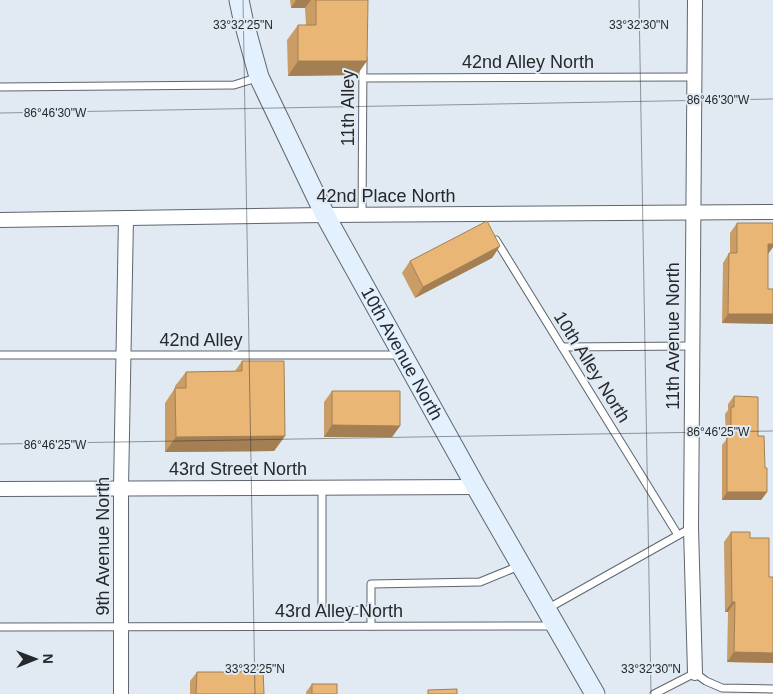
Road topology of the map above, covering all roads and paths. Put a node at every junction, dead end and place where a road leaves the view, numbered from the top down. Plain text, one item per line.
1 (239, 0) edge
2 (695, 0) edge
3 (363, 48) edge
4 (259, 77) junction
5 (694, 77) junction
6 (363, 78) junction
7 (0, 87) edge
8 (773, 212) edge
9 (692, 213) junction
10 (325, 215) junction
11 (362, 215) junction
12 (126, 218) junction
13 (0, 220) edge
14 (490, 231) edge
15 (562, 346) junction
16 (692, 346) junction
17 (0, 355) edge
18 (124, 355) junction
19 (402, 355) junction
20 (322, 487) junction
21 (476, 487) junction
22 (0, 488) edge
23 (121, 488) junction
24 (685, 531) junction
25 (522, 565) junction
26 (546, 609) junction
27 (371, 610) junction
28 (371, 626) junction
29 (556, 626) junction
30 (0, 627) edge
31 (122, 627) junction
32 (695, 673) junction
33 (773, 690) edge
34 (121, 694) edge
35 (595, 694) edge
36 (654, 694) edge

1 - 4 street, 10th Avenue North
2 - 5 street, 11th Avenue North
3 - 6 lane, 11th Alley
4 - 7 lane
4 - 10 street, 10th Avenue North
5 - 6 lane, 42nd Alley North
5 - 9 street, 11th Avenue North
6 - 11 lane, 11th Alley
8 - 9 street, 42nd Place North
9 - 11 street, 42nd Place North
9 - 16 street, 11th Avenue North
10 - 11 street, 42nd Place North
10 - 12 street, 42nd Place North
10 - 19 street, 10th Avenue North
12 - 13 street, 42nd Place North
12 - 18 street, 9th Avenue North
14 - 15 lane, 10th Alley North
15 - 16 lane
15 - 24 lane, 10th Alley North
16 - 24 street, 11th Avenue North
17 - 18 lane, 42nd Alley
18 - 19 lane, 42nd Alley
18 - 23 street, 9th Avenue North
19 - 21 street, 10th Avenue North
20 - 21 street, 43rd Street North
20 - 23 street, 43rd Street North
20 - 27 lane
21 - 25 street, 10th Avenue North
22 - 23 street, 43rd Street North
23 - 31 street, 9th Avenue North
24 - 26 lane
24 - 32 street, 11th Avenue North
25 - 26 street, 10th Avenue North
25 - 27 lane
26 - 29 street, 10th Avenue North
27 - 28 lane
28 - 29 lane, 43rd Alley North
28 - 31 lane, 43rd Alley North
29 - 35 street, 10th Avenue North
30 - 31 lane, 43rd Alley North
31 - 34 street, 9th Avenue North
32 - 33 lane
32 - 36 lane

